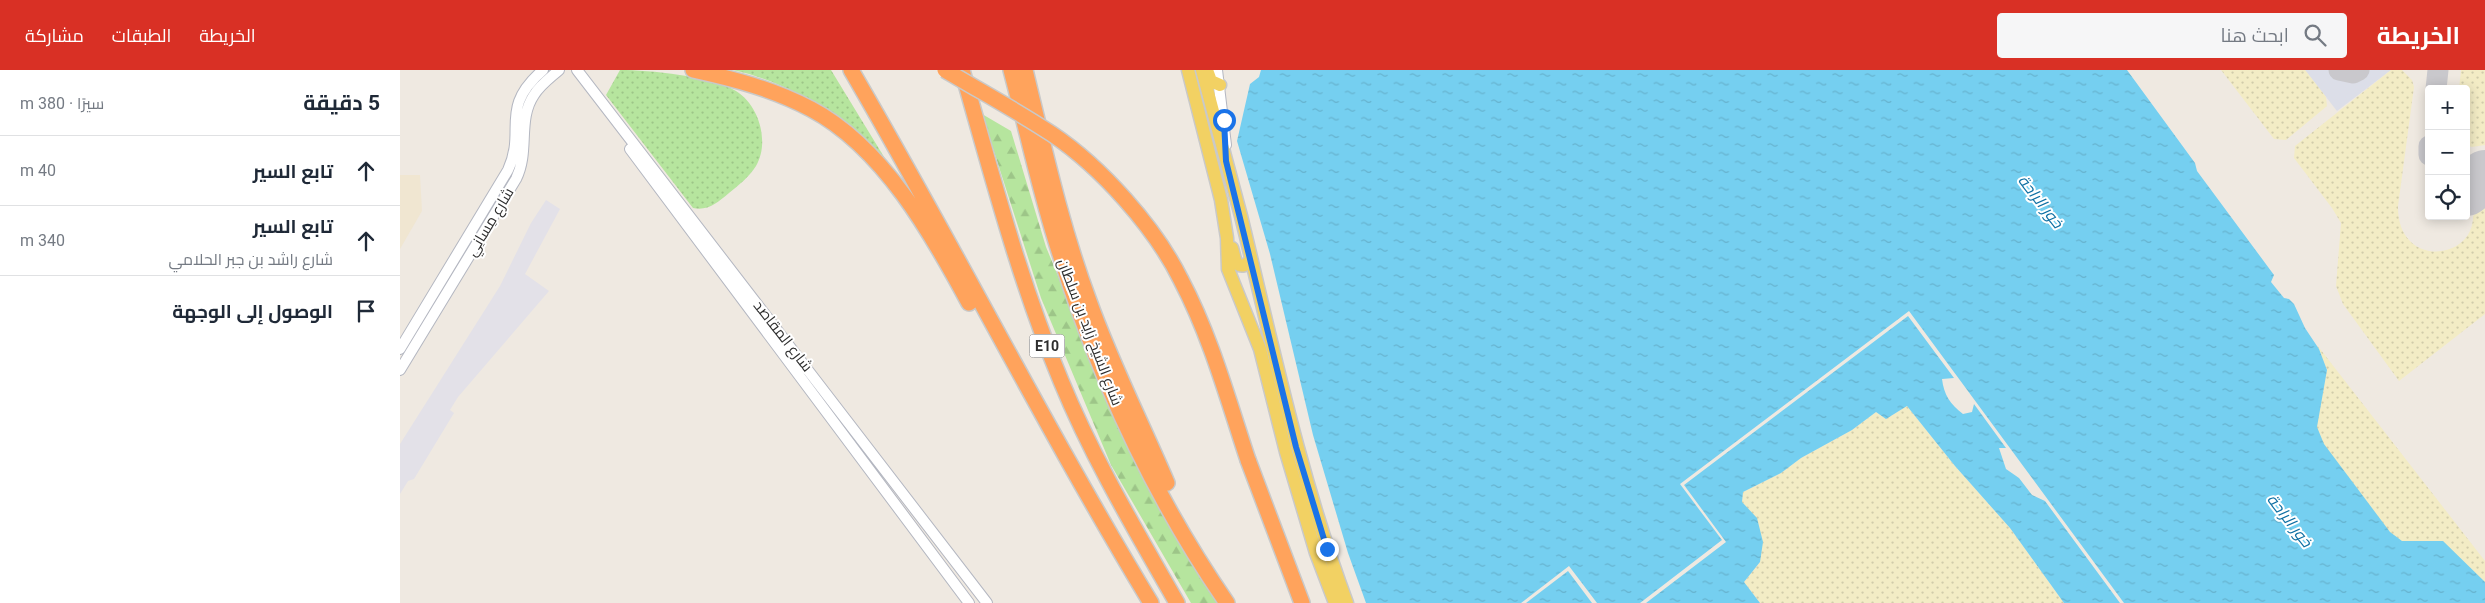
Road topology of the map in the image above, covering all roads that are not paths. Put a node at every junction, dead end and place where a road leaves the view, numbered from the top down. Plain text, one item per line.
1 (542, 70) edge
2 (559, 70) edge
3 (570, 70) edge
4 (693, 70) edge
5 (851, 70) edge
6 (945, 70) edge
7 (962, 70) edge
8 (1011, 70) edge
9 (1026, 70) edge
10 (1188, 70) edge
11 (1202, 70) edge
12 (1207, 70) edge
13 (1217, 70) edge
14 (580, 76) edge
15 (1220, 85) junction
16 (622, 134) junction
17 (1226, 161) junction
18 (1223, 217) junction
19 (1251, 260) junction
20 (444, 277) junction
21 (453, 282) junction
22 (400, 349) edge
23 (400, 370) edge
24 (1054, 438) junction
25 (1205, 571) junction
26 (969, 603) edge
27 (986, 603) edge
28 (1151, 603) edge
29 (1177, 603) edge
30 (1227, 603) edge
31 (1302, 603) edge
32 (1335, 603) edge
33 (1347, 603) edge

1 - 20 street, شارع مِسانِي
2 - 21 street, شارع مِسانِي
3 - 14 street, شارع المقاصد
4 - 24 highway
5 - 24 highway
6 - 31 highway, bridge
7 - 29 highway, E10
8 - 25 highway, شارع الشيخ زايد بن سلطان / E10
9 - 25 highway
10 - 18 main road
11 - 17 main road
12 - 15 main road
13 - 15 street
14 - 16 street, شارع المقاصد
15 - 17 street
16 - 26 street, شارع المقاصد
16 - 27 street, شارع المقاصد
17 - 19 main road
18 - 19 main road
18 - 32 main road
19 - 33 main road
20 - 21 street
20 - 22 street, شارع مِسانِي
21 - 23 street, شارع مِسانِي
24 - 28 highway
25 - 30 highway, شارع الشيخ زايد بن سلطان / E10

